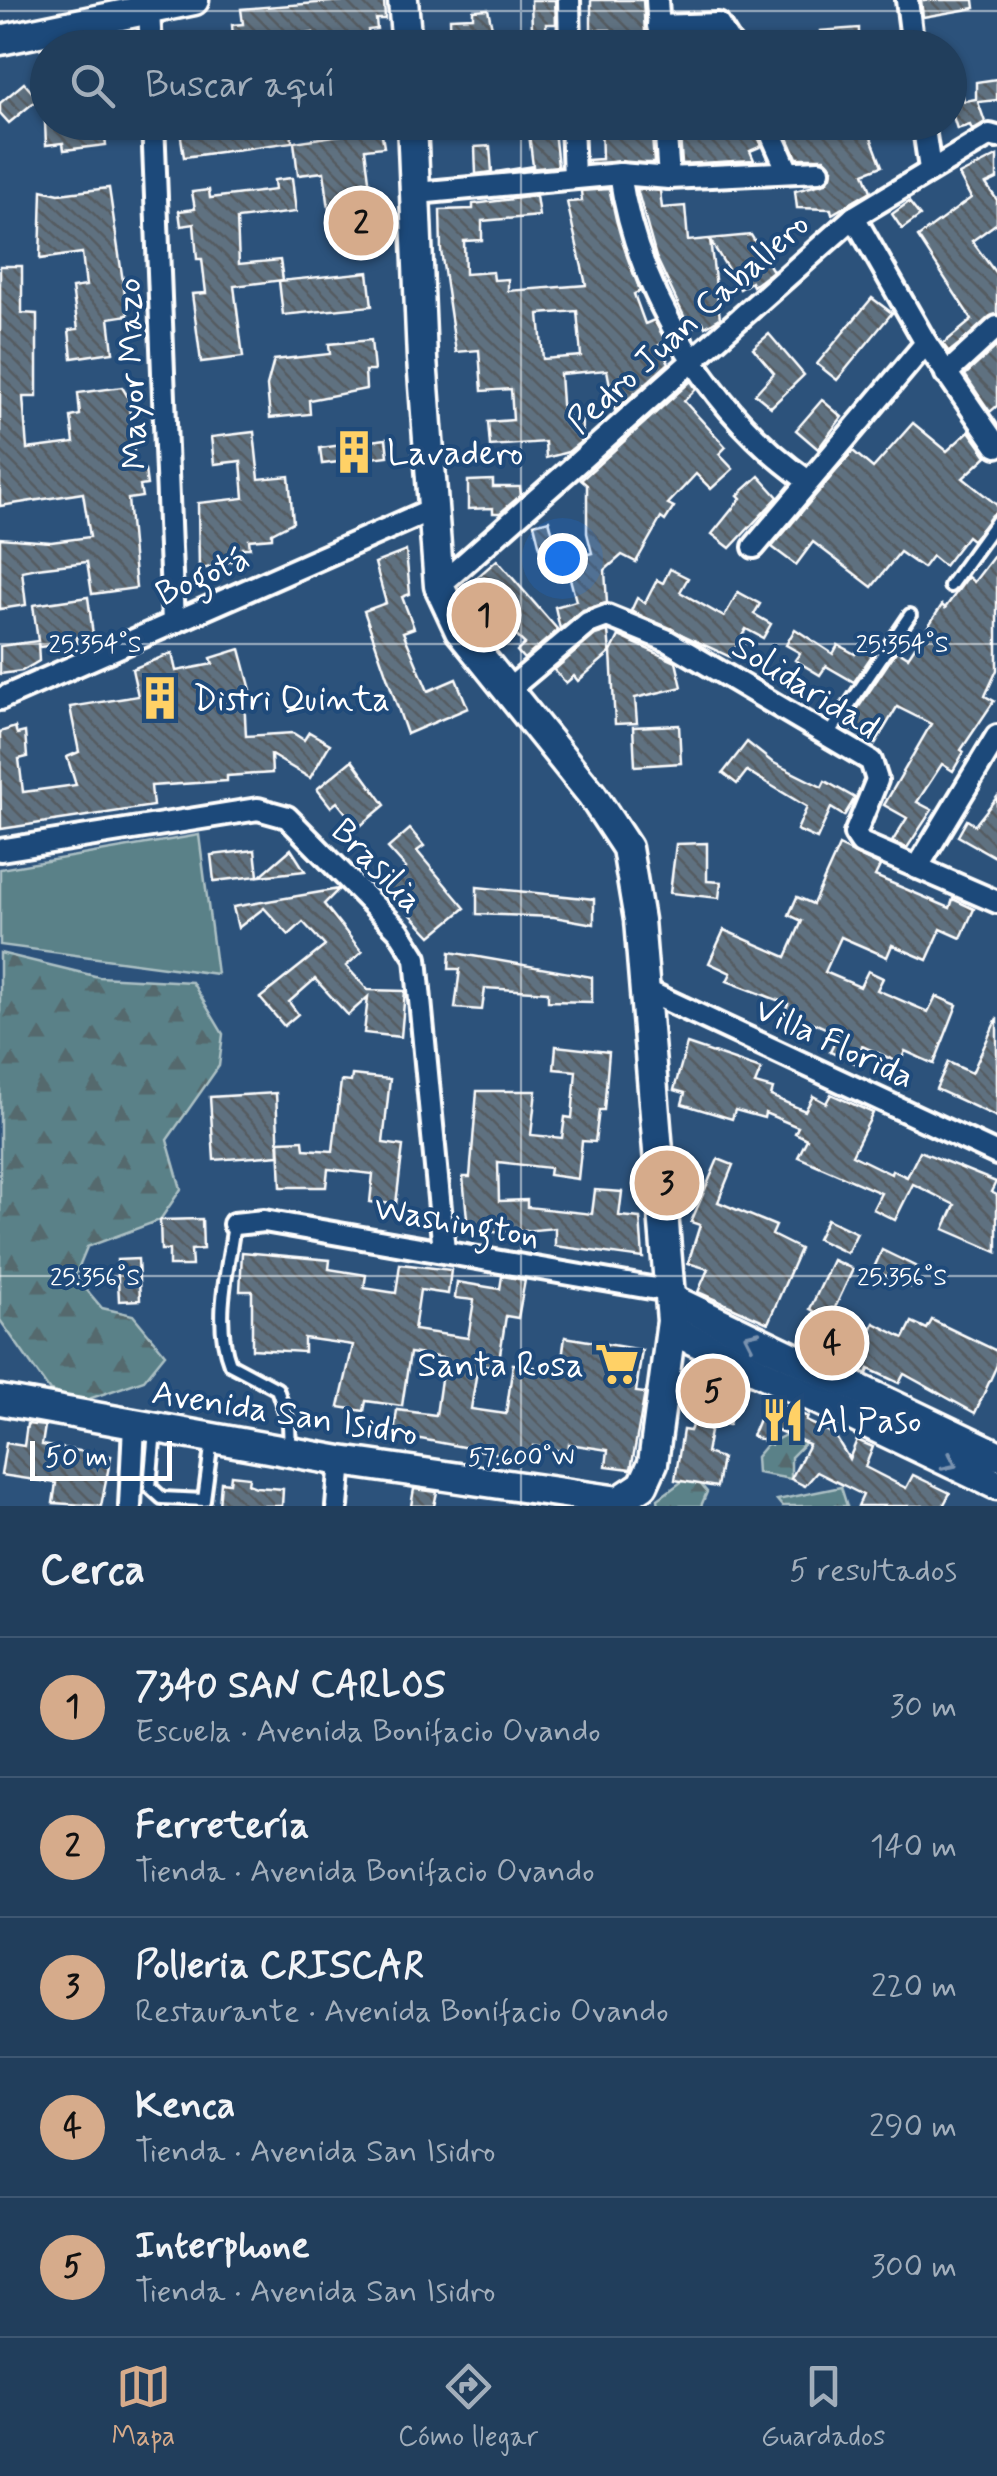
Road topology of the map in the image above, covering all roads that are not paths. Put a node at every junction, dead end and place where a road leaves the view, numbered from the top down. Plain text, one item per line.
1 (194, 0) edge
2 (403, 0) edge
3 (569, 0) edge
4 (656, 0) edge
5 (907, 0) edge
6 (149, 10) junction
7 (50, 30) edge
8 (150, 30) edge
9 (406, 30) edge
10 (570, 30) edge
11 (658, 30) edge
12 (691, 30) edge
13 (722, 30) edge
14 (911, 30) edge
15 (30, 34) edge
16 (0, 40) edge
17 (997, 137) edge
18 (155, 140) edge
19 (413, 140) edge
20 (573, 140) edge
21 (666, 140) edge
22 (774, 140) edge
23 (926, 140) edge
24 (930, 170) junction
25 (820, 171) dead end
26 (788, 172) junction
27 (620, 174) junction
28 (574, 178) junction
29 (669, 178) junction
30 (417, 193) junction
31 (854, 217) junction
32 (997, 328) edge
33 (926, 343) junction
34 (694, 360) junction
35 (946, 374) junction
36 (989, 418) edge
37 (997, 446) edge
38 (808, 481) junction
39 (430, 510) junction
40 (997, 521) edge
41 (754, 547) dead end
42 (438, 586) junction
43 (950, 586) dead end
44 (910, 614) dead end
45 (173, 623) junction
46 (507, 691) junction
47 (0, 699) edge
48 (830, 734) junction
49 (997, 736) edge
50 (0, 850) edge
51 (917, 868) junction
52 (997, 902) edge
53 (645, 990) junction
54 (997, 1154) edge
55 (234, 1224) joint
56 (444, 1251) junction
57 (669, 1295) junction
58 (672, 1330) junction
59 (0, 1400) edge
60 (144, 1427) junction
61 (212, 1439) junction
62 (290, 1453) junction
63 (341, 1461) junction
64 (994, 1469) edge
65 (523, 1497) edge
66 (130, 1506) edge
67 (338, 1506) edge
68 (973, 1506) edge

1 - 6 main road
2 - 9 main road
3 - 10 street
4 - 11 street
5 - 14 street
6 - 7 main road
6 - 8 street
12 - 13 street
15 - 16 main road
17 - 24 street, Pedro Juan Caballero
18 - 45 street, Mayor Mazo
19 - 30 main road
20 - 28 street
21 - 29 street
22 - 26 street
23 - 24 street
24 - 31 street, Pedro Juan Caballero
25 - 26 street
26 - 29 street
27 - 28 street
27 - 29 street
27 - 34 street
28 - 30 street
30 - 39 main road
31 - 33 street
31 - 34 street, Pedro Juan Caballero
32 - 35 street
33 - 35 street
33 - 38 street
34 - 38 street
34 - 42 street, Pedro Juan Caballero
35 - 36 street
36 - 37 street
38 - 41 street
39 - 42 main road
39 - 45 street, Bogotá
40 - 43 lane
42 - 46 main road
44 - 48 lane
45 - 47 street, Bogotá
46 - 48 street, Solidaridad
46 - 53 main road
48 - 51 street, Solidaridad
49 - 51 street
50 - 56 street, Brasilia
51 - 52 street, Solidaridad
53 - 54 street, Villa Florida
53 - 57 main road
55 - 56 street, Washington
55 - 62 lane
56 - 57 street, Washington
57 - 58 main road
64 -> 57 main road
58 -> 64 main road
58 - 65 main road, Avenida San Isidro
59 - 60 main road, Avenida San Isidro
60 - 61 main road, Avenida San Isidro
60 - 61 lane
60 - 66 street
61 - 62 main road, Avenida San Isidro
62 - 63 main road, Avenida San Isidro
63 - 65 main road, Avenida San Isidro
63 - 67 street
64 - 68 main road

